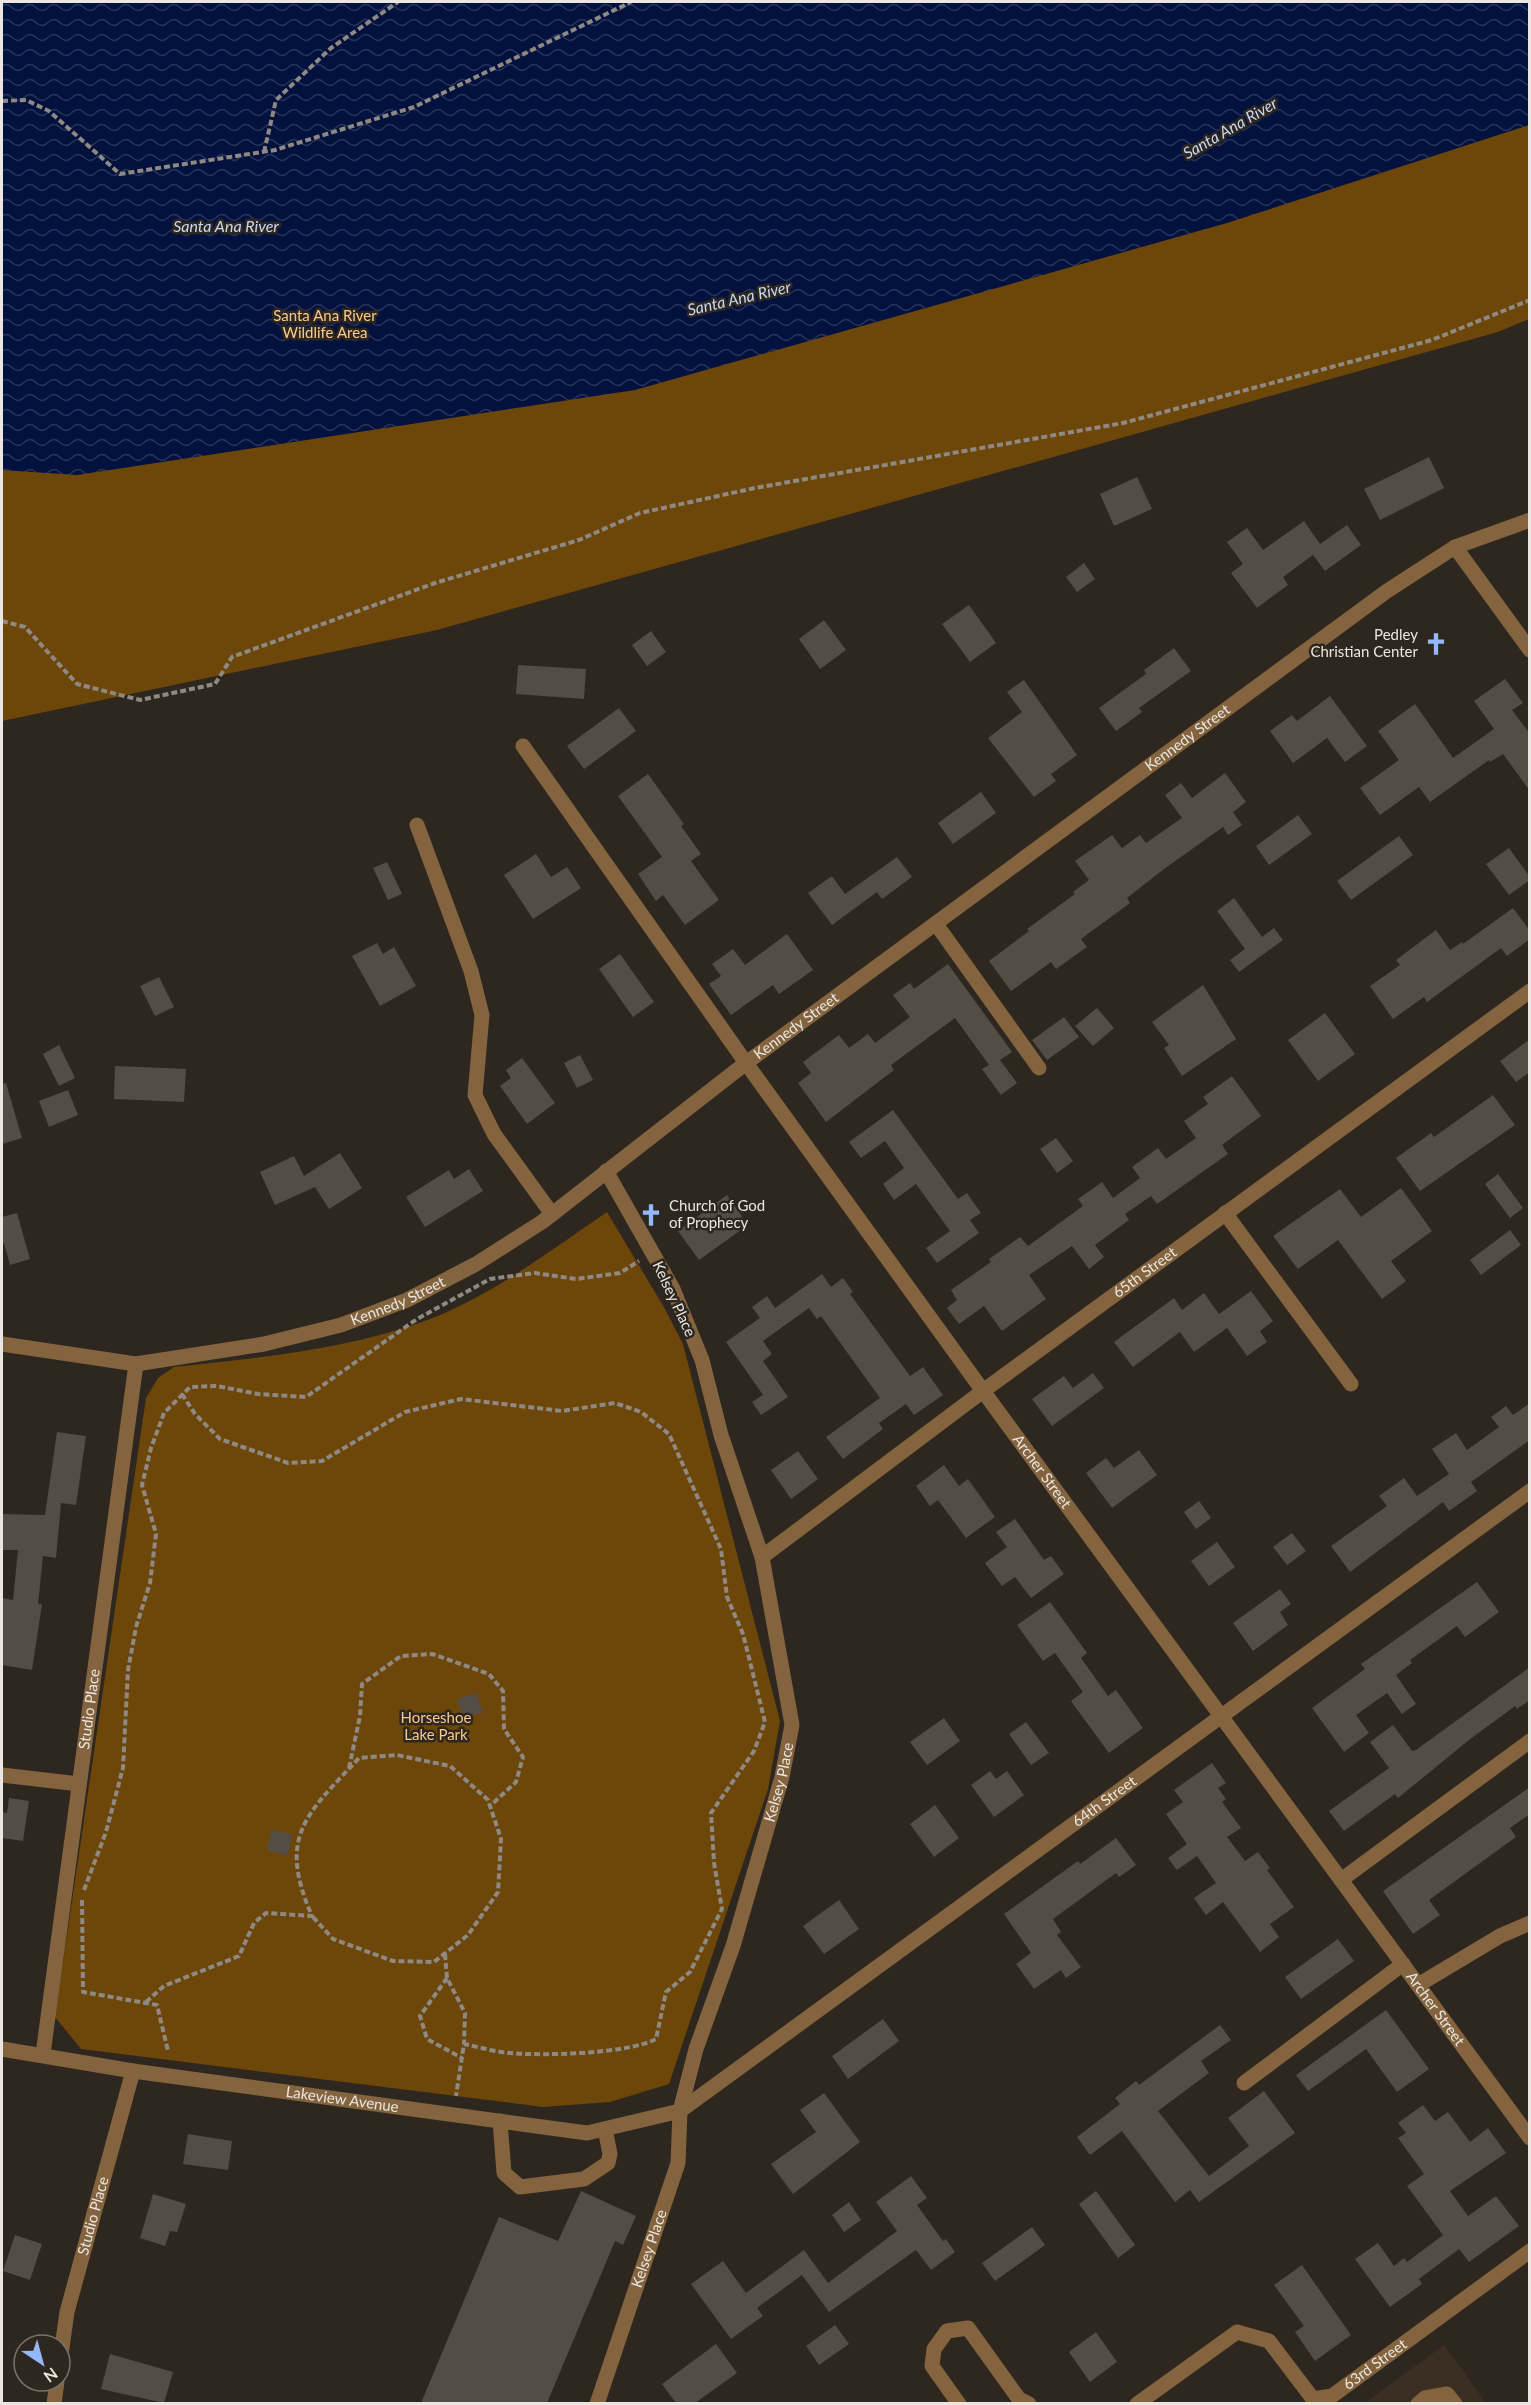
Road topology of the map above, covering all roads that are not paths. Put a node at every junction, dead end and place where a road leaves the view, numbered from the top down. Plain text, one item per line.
1 (1530, 520) edge
2 (1455, 547) junction
3 (1530, 650) edge
4 (523, 746) dead end
5 (417, 825) dead end
6 (936, 924) junction
7 (1530, 991) edge
8 (746, 1063) junction
9 (1039, 1068) dead end
10 (606, 1171) junction
11 (1225, 1213) junction
12 (552, 1214) junction
13 (2, 1344) edge
14 (136, 1364) junction
15 (1351, 1384) dead end
16 (983, 1391) junction
17 (1530, 1491) edge
18 (762, 1557) junction
19 (1221, 1718) junction
20 (1530, 1741) edge
21 (2, 1775) edge
22 (79, 1784) junction
23 (1341, 1880) junction
24 (1530, 1923) edge
25 (1402, 1964) junction
26 (1418, 1985) junction
27 (2, 2049) edge
28 (43, 2054) junction
29 (133, 2071) junction
30 (1244, 2083) dead end
31 (680, 2110) junction
32 (500, 2121) junction
33 (604, 2129) junction
34 (1530, 2138) edge
35 (1530, 2251) edge
36 (64, 2333) edge
37 (597, 2403) edge
38 (959, 2403) edge
39 (1029, 2403) edge
40 (1137, 2403) edge
41 (1418, 2403) edge
42 (1455, 2403) edge

1 - 2 street, Kennedy Street
2 - 3 street
2 - 6 street, Kennedy Street
4 - 8 street, Archer Street
5 - 12 street
6 - 8 street, Kennedy Street
6 - 9 street
7 - 11 street, 65th Street
8 - 10 street, Kennedy Street
8 - 16 street, Archer Street
10 - 12 street, Kennedy Street
10 - 18 street, Kelsey Place
11 - 15 street
11 - 16 street, 65th Street
12 - 14 street, Kennedy Street
13 - 14 street, Kennedy Street
14 - 22 street, Studio Place
16 - 18 street, 65th Street
16 - 19 street, Archer Street
17 - 19 street, 64th Street
18 - 31 street, Kelsey Place
19 - 23 street, Archer Street
19 - 31 street, 64th Street
20 - 23 street
21 - 22 street
22 - 28 street, Studio Place
23 - 25 street, Archer Street
24 - 26 street
25 - 26 street, Archer Street
25 - 30 street
26 - 34 street, Archer Street
27 - 28 street, Lakeview Avenue
28 - 29 street, Lakeview Avenue
29 - 32 street, Lakeview Avenue
29 - 36 street, Studio Place
31 - 33 street, Lakeview Avenue
31 - 37 street, Kelsey Place
32 - 33 street, Lakeview Avenue
32 - 33 street
35 - 40 street, 63rd Street
38 - 39 street
41 - 42 street

